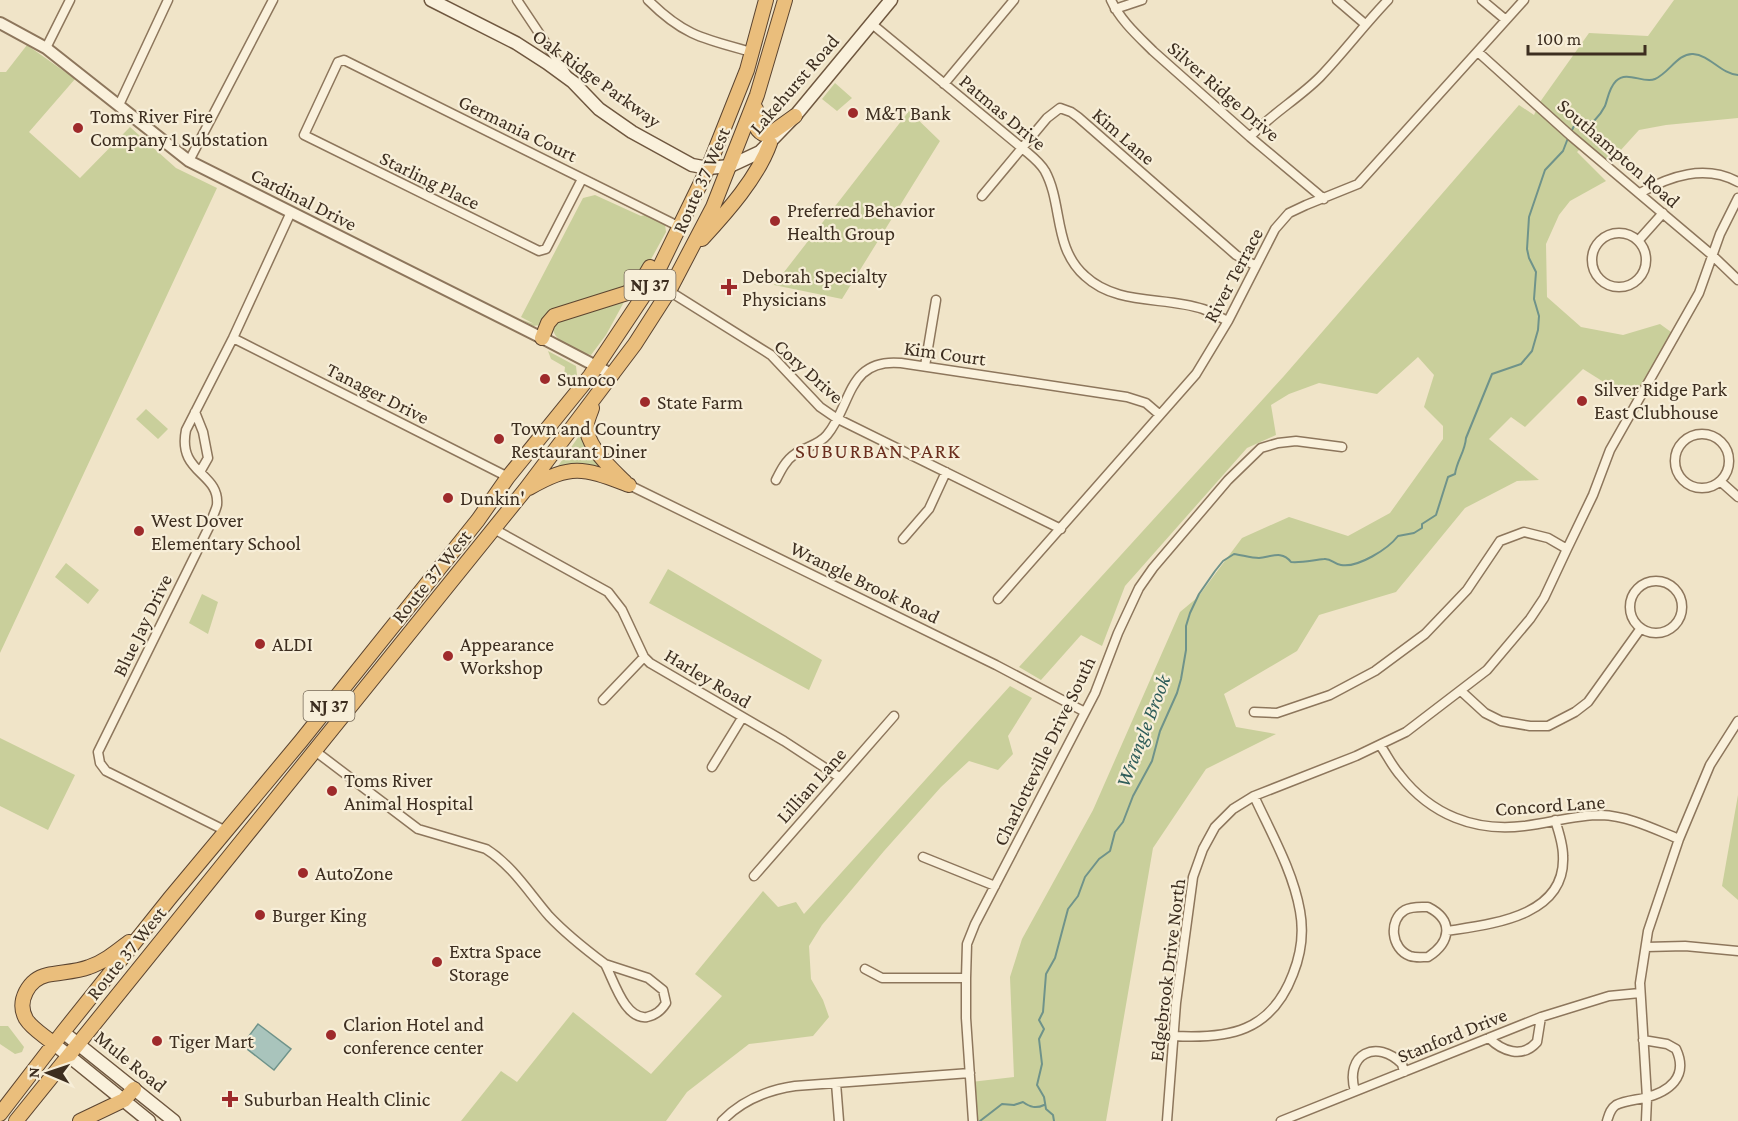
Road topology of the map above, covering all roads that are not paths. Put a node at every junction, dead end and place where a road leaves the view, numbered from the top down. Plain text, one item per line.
1 (70, 0) edge
2 (168, 0) edge
3 (273, 0) edge
4 (431, 0) edge
5 (518, 0) edge
6 (648, 0) edge
7 (766, 0) edge
8 (785, 0) edge
9 (891, 0) edge
10 (1014, 0) edge
11 (1111, 0) edge
12 (1142, 0) edge
13 (1337, 0) edge
14 (1388, 0) edge
15 (1482, 0) edge
16 (1524, 0) edge
17 (1115, 9) junction
18 (1506, 20) junction
19 (0, 23) edge
20 (872, 24) junction
21 (1365, 24) junction
22 (46, 48) junction
23 (752, 52) junction
24 (1478, 52) junction
25 (573, 82) junction
26 (944, 84) junction
27 (757, 95) junction
28 (119, 105) junction
29 (795, 116) junction
30 (304, 135) joint
31 (1250, 137) junction
32 (770, 143) junction
33 (1022, 148) junction
34 (189, 161) junction
35 (730, 166) junction
36 (708, 168) junction
37 (582, 179) junction
38 (1738, 182) edge
39 (1640, 193) junction
40 (982, 196) dead end
41 (1738, 198) edge
42 (1324, 199) junction
43 (291, 212) junction
44 (1663, 213) junction
45 (679, 230) junction
46 (1638, 241) junction
47 (690, 252) junction
48 (1712, 255) junction
49 (1256, 266) junction
50 (1738, 280) edge
51 (669, 291) junction
52 (936, 300) dead end
53 (1228, 321) junction
54 (233, 338) junction
55 (542, 338) junction
56 (597, 366) junction
57 (925, 366) junction
58 (613, 375) junction
59 (596, 397) junction
60 (195, 412) junction
61 (1160, 415) junction
62 (836, 418) junction
63 (1342, 447) dead end
64 (200, 472) junction
65 (946, 472) junction
66 (508, 477) junction
67 (776, 480) dead end
68 (1720, 481) junction
69 (628, 485) junction
70 (525, 490) junction
71 (1738, 497) edge
72 (494, 529) junction
73 (1061, 529) junction
74 (903, 539) dead end
75 (1568, 549) junction
76 (998, 599) dead end
77 (1641, 628) junction
78 (644, 657) junction
79 (1461, 691) junction
80 (603, 700) dead end
81 (1085, 712) junction
82 (1254, 712) dead end
83 (894, 716) dead end
84 (742, 718) junction
85 (1738, 721) edge
86 (1380, 745) junction
87 (315, 751) junction
88 (712, 766) dead end
89 (839, 777) junction
90 (1254, 796) junction
91 (1555, 820) junction
92 (226, 831) junction
93 (1679, 839) junction
94 (922, 856) dead end
95 (754, 876) dead end
96 (995, 886) junction
97 (146, 930) junction
98 (1448, 931) junction
99 (1646, 947) junction
100 (1738, 951) edge
101 (605, 964) junction
102 (865, 969) dead end
103 (966, 978) junction
104 (1640, 993) junction
105 (1540, 1017) junction
106 (63, 1032) junction
107 (1174, 1036) junction
108 (1489, 1038) junction
109 (1643, 1040) junction
110 (78, 1043) junction
111 (54, 1044) junction
112 (68, 1055) junction
113 (1404, 1072) junction
114 (970, 1073) junction
115 (836, 1083) junction
116 (134, 1089) junction
117 (1355, 1091) junction
118 (1647, 1098) junction
119 (124, 1100) junction
120 (0, 1114) edge
121 (1287, 1120) edge
122 (16, 1121) edge
123 (80, 1121) edge
124 (149, 1121) edge
125 (174, 1121) edge
126 (722, 1121) edge
127 (839, 1121) edge
128 (974, 1121) edge
129 (1167, 1121) edge
130 (1607, 1121) edge
131 (1646, 1121) edge

1 - 22 street
2 - 28 street
3 - 34 street
4 - 25 main road, Oak Ridge Parkway
5 - 25 street
6 - 23 street
7 - 23 highway, Route 37 West / NJ 37
8 - 27 highway, Route 37 West / NJ 37
9 - 20 main road, Lakehurst Road
10 - 26 street
11 - 17 street, Silver Ridge Drive
12 - 17 street
13 - 21 street
14 - 21 street
15 - 18 street
16 - 18 street, River Terrace
17 - 31 street, Silver Ridge Drive
18 - 24 street, River Terrace
19 - 22 street, Cardinal Drive
20 - 26 street, Patmas Drive
20 - 29 main road, Lakehurst Road
21 - 31 street
22 - 28 street, Cardinal Drive
23 - 36 highway, Route 37 West / NJ 37
24 - 39 street, Southampton Road
24 - 42 street, River Terrace
25 - 36 main road, Oak Ridge Parkway
26 - 33 street, Patmas Drive
27 - 29 highway
27 - 35 highway, Route 37 West / NJ 37
28 - 34 street, Cardinal Drive
29 - 32 main road, Lakehurst Road
30 - 37 street, Starling Place
30 - 37 street, Germania Court
31 - 42 street, Silver Ridge Drive
32 - 35 main road, Lakehurst Road
32 - 47 highway
33 - 40 street, Kim Lane
33 - 49 street, Kim Lane
33 - 53 street, Patmas Drive
34 - 43 street, Cardinal Drive
35 - 36 main road, Lakehurst Road
35 - 47 highway, Route 37 West / NJ 37
36 - 45 highway, Route 37 West / NJ 37
37 - 45 street, Germania Court
38 - 39 street
39 - 44 street, Southampton Road
41 - 48 street, Edgebrook Drive North
42 - 49 street, River Terrace
43 - 54 street, Blue Jay Drive
43 - 55 street, Cardinal Drive
44 - 46 street
44 - 48 street, Southampton Road
45 - 55 highway
45 - 56 highway, Route 37 West / NJ 37
46 - 46 street
47 - 51 highway, Route 37 West / NJ 37
48 - 50 street, Southampton Road
48 - 75 street, Edgebrook Drive North
49 - 53 street, River Terrace
51 - 58 highway, Route 37 West / NJ 37
51 - 62 street, Cory Drive
52 - 57 street
53 - 61 street, River Terrace
54 - 60 street, Blue Jay Drive
54 - 66 street, Tanager Drive
55 - 56 street, Cardinal Drive
56 - 58 street, Cardinal Drive
56 - 66 highway, Route 37 West / NJ 37
57 - 61 street, Kim Court
57 - 62 street, Kim Court
58 - 59 highway, Route 37 West / NJ 37
59 - 69 highway
59 - 70 highway, Route 37 West / NJ 37
60 - 64 street
60 - 64 street, Blue Jay Drive
61 - 73 street, River Terrace
62 - 65 street, Cory Drive
62 - 67 street, Kim Court
63 - 81 street, Charlotteville Drive South
64 - 92 street, Blue Jay Drive
65 - 73 street, Cory Drive
65 - 74 street
66 - 92 highway, Route 37 West / NJ 37
68 - 68 street
68 - 71 street
69 - 70 highway
69 - 81 street, Wrangle Brook Road
70 - 72 highway, Route 37 West / NJ 37
72 - 78 street, Harley Road
72 - 87 highway, Route 37 West / NJ 37
73 - 76 street, River Terrace
75 - 79 street, Edgebrook Drive North
75 - 82 street
77 - 77 street
77 - 79 street
78 - 80 street
78 - 84 street, Harley Road
79 - 86 street, Edgebrook Drive North
81 - 96 street, Charlotteville Drive South
83 - 89 street, Lillian Lane
84 - 88 street
84 - 89 street, Harley Road
85 - 93 street
86 - 90 street, Edgebrook Drive North
86 - 91 street, Concord Lane
87 - 101 street
87 - 110 highway, Route 37 West / NJ 37
89 - 95 street, Lillian Lane
90 - 107 street, Edgebrook Drive North
90 - 107 street
91 - 93 street, Concord Lane
91 - 98 street
92 - 97 highway, Route 37 West / NJ 37
93 - 99 street
94 - 96 street
96 - 103 street, Charlotteville Drive South
97 - 106 highway, Route 37 West / NJ 37
97 - 111 highway
98 - 98 street
99 - 100 street
99 - 104 street
101 - 101 street
102 - 103 street
103 - 114 street, Charlotteville Drive South
104 - 105 street, Stanford Drive
104 - 109 street
105 - 108 street, Stanford Drive
105 - 108 street
106 - 110 main road, Mule Road
106 - 111 highway, Route 37 West / NJ 37
107 - 129 street, Edgebrook Drive North
108 - 113 street, Stanford Drive
109 - 118 street
109 - 118 street
110 - 112 highway, Route 37 West / NJ 37
110 - 116 main road, Mule Road
111 - 112 main road, Mule Road
111 - 120 highway, Route 37 West / NJ 37
112 - 119 main road, Mule Road
112 - 122 highway, Route 37 West / NJ 37
113 - 117 street, Stanford Drive
113 - 117 street
114 - 115 street
114 - 128 street, Charlotteville Drive South
115 - 126 street
115 - 127 street
116 - 119 highway
116 - 125 main road, Mule Road
117 - 121 street, Stanford Drive
118 - 130 street
118 - 131 street
119 - 123 highway
119 - 124 main road, Mule Road

